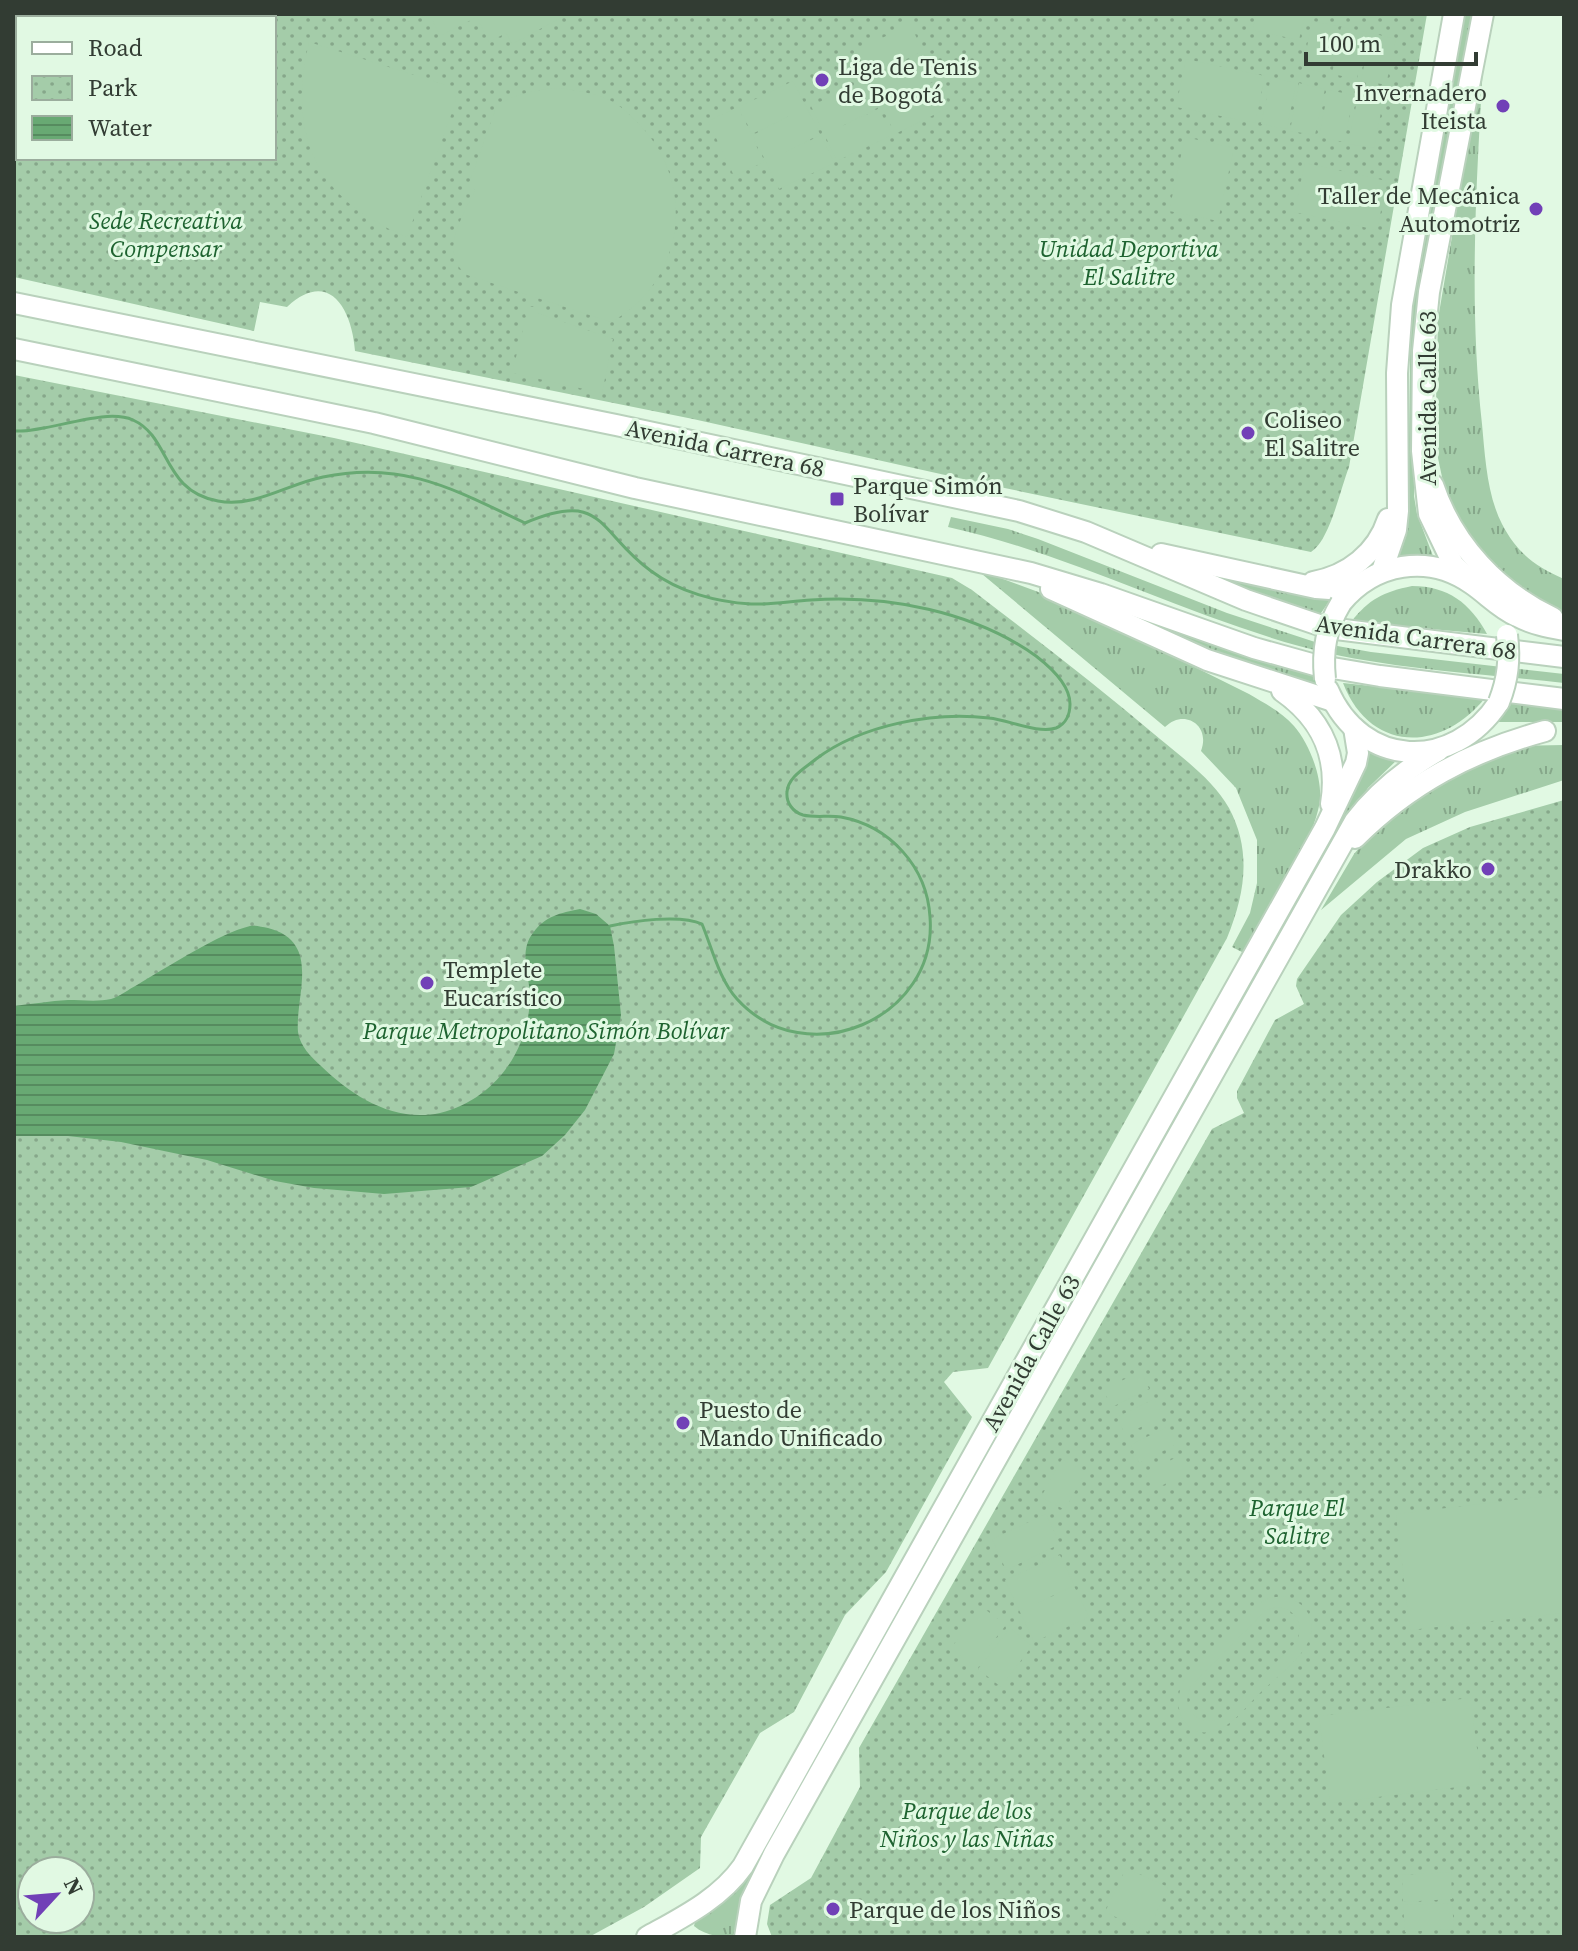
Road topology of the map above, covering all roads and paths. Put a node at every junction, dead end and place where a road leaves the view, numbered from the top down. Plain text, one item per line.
1 (1454, 14) edge
2 (1483, 14) edge
3 (14, 303) edge
4 (14, 349) edge
5 (1422, 451) junction
6 (1399, 485) junction
7 (1121, 546) junction
8 (999, 565) junction
9 (1382, 571) junction
10 (1293, 584) junction
11 (1359, 584) junction
12 (1479, 590) junction
13 (1564, 623) edge
14 (1564, 630) edge
15 (1564, 657) edge
16 (1266, 680) junction
17 (1564, 699) edge
18 (1333, 701) junction
19 (1354, 728) junction
20 (1554, 731) edge
21 (1474, 732) junction
22 (1439, 750) junction
23 (1325, 828) junction
24 (1331, 865) junction
25 (1093, 1241) junction
26 (1113, 1253) junction
27 (647, 1937) edge
28 (745, 1937) edge

1 - 6 main road, Avenida Calle 63
2 - 5 main road, Avenida Calle 63
3 - 7 main road, Avenida Carrera 68
4 - 8 main road, Avenida Carrera 68
5 - 12 main road, Avenida Calle 63
5 - 13 main road
6 - 9 main road, Avenida Calle 63
6 - 10 main road
7 - 10 main road
7 - 15 main road, Avenida Carrera 68
8 - 16 main road
8 - 17 main road, Avenida Carrera 68
9 - 11 main road
9 - 12 main road
10 - 11 main road
11 - 18 main road, bridge
12 - 14 main road
12 - 21 main road, bridge
16 - 18 main road
16 - 23 main road
18 - 19 main road
19 - 22 main road
19 - 23 main road, Avenida Calle 63
20 - 21 main road
20 - 24 main road
21 - 22 main road
22 - 24 main road, Avenida Calle 63
23 - 25 main road, Avenida Calle 63
24 - 26 main road, Avenida Calle 63
25 - 26 main road
25 - 27 main road, Avenida Calle 63
26 - 28 main road, Avenida Calle 63

